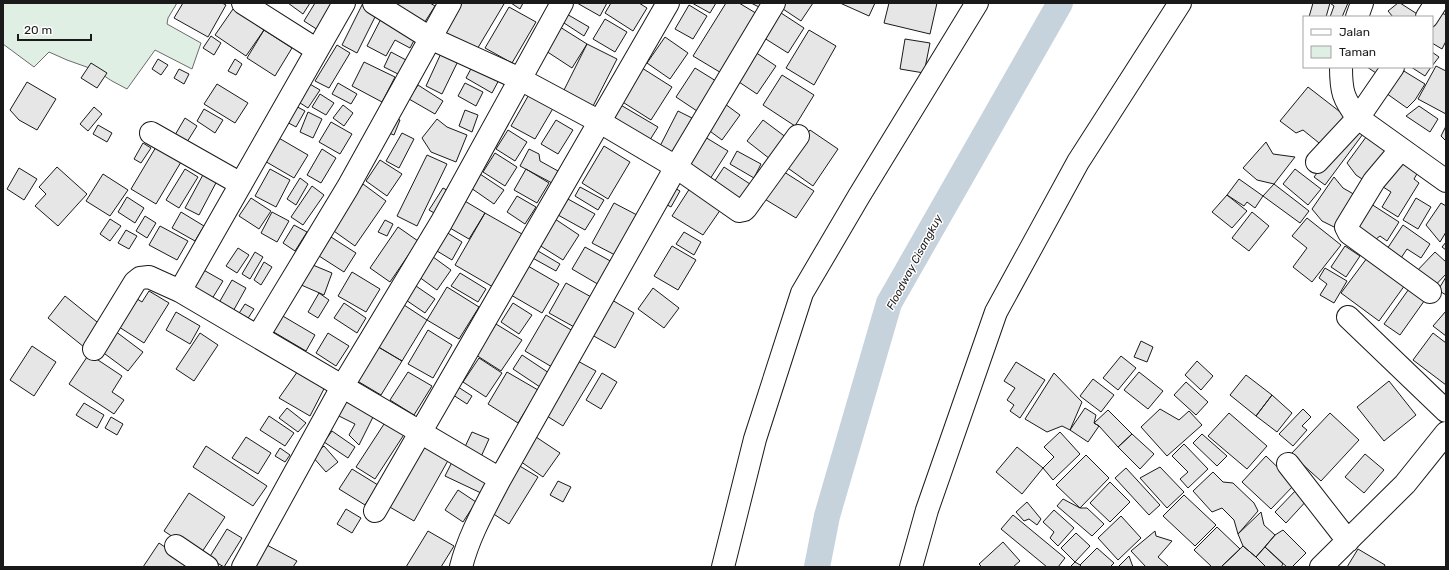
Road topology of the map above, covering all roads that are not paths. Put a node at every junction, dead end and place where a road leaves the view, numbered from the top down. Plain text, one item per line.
1 (244, 3) edge
2 (344, 3) edge
3 (374, 3) edge
4 (450, 3) edge
5 (562, 3) edge
6 (668, 3) edge
7 (774, 3) edge
8 (976, 3) edge
9 (1180, 3) edge
10 (1362, 3) edge
11 (1436, 3) edge
12 (1357, 16) edge
13 (1428, 16) edge
14 (430, 38) junction
15 (317, 50) junction
16 (1341, 68) edge
17 (1392, 68) edge
18 (520, 79) junction
19 (1358, 118) junction
20 (600, 122) junction
21 (151, 133) dead end
22 (798, 136) dead end
23 (1401, 149) junction
24 (1317, 162) dead end
25 (676, 167) junction
26 (1446, 181) edge
27 (241, 184) junction
28 (180, 291) junction
29 (1430, 292) dead end
30 (1348, 317) dead end
31 (258, 336) junction
32 (94, 350) dead end
33 (342, 386) junction
34 (1446, 411) edge
35 (420, 432) junction
36 (1446, 433) edge
37 (1288, 464) dead end
38 (500, 479) junction
39 (375, 511) dead end
40 (1348, 541) junction
41 (176, 546) dead end
42 (207, 567) edge
43 (243, 567) edge
44 (461, 567) edge
45 (723, 567) edge
46 (912, 567) edge
47 (1321, 567) edge

1 - 15 street
2 - 15 street
3 - 14 street
4 - 14 street
5 - 18 street
6 - 20 street
7 - 25 street
8 - 45 street
9 - 46 street
10 - 12 street
11 - 13 street
14 - 18 street
14 - 31 street
15 - 27 street
16 - 19 street
17 - 19 street
18 - 20 street
18 - 33 street
19 - 23 street
19 - 24 street
20 - 25 street
20 - 35 street
21 - 27 street
22 - 25 street
23 - 26 street
23 - 29 street
25 - 38 street
27 - 28 street
28 - 31 street
28 - 32 street
30 - 34 street
31 - 33 street
33 - 35 street
33 - 43 street
35 - 38 street
35 - 39 street
36 - 40 street
37 - 40 street
38 - 44 street
40 - 47 street
41 - 42 street

